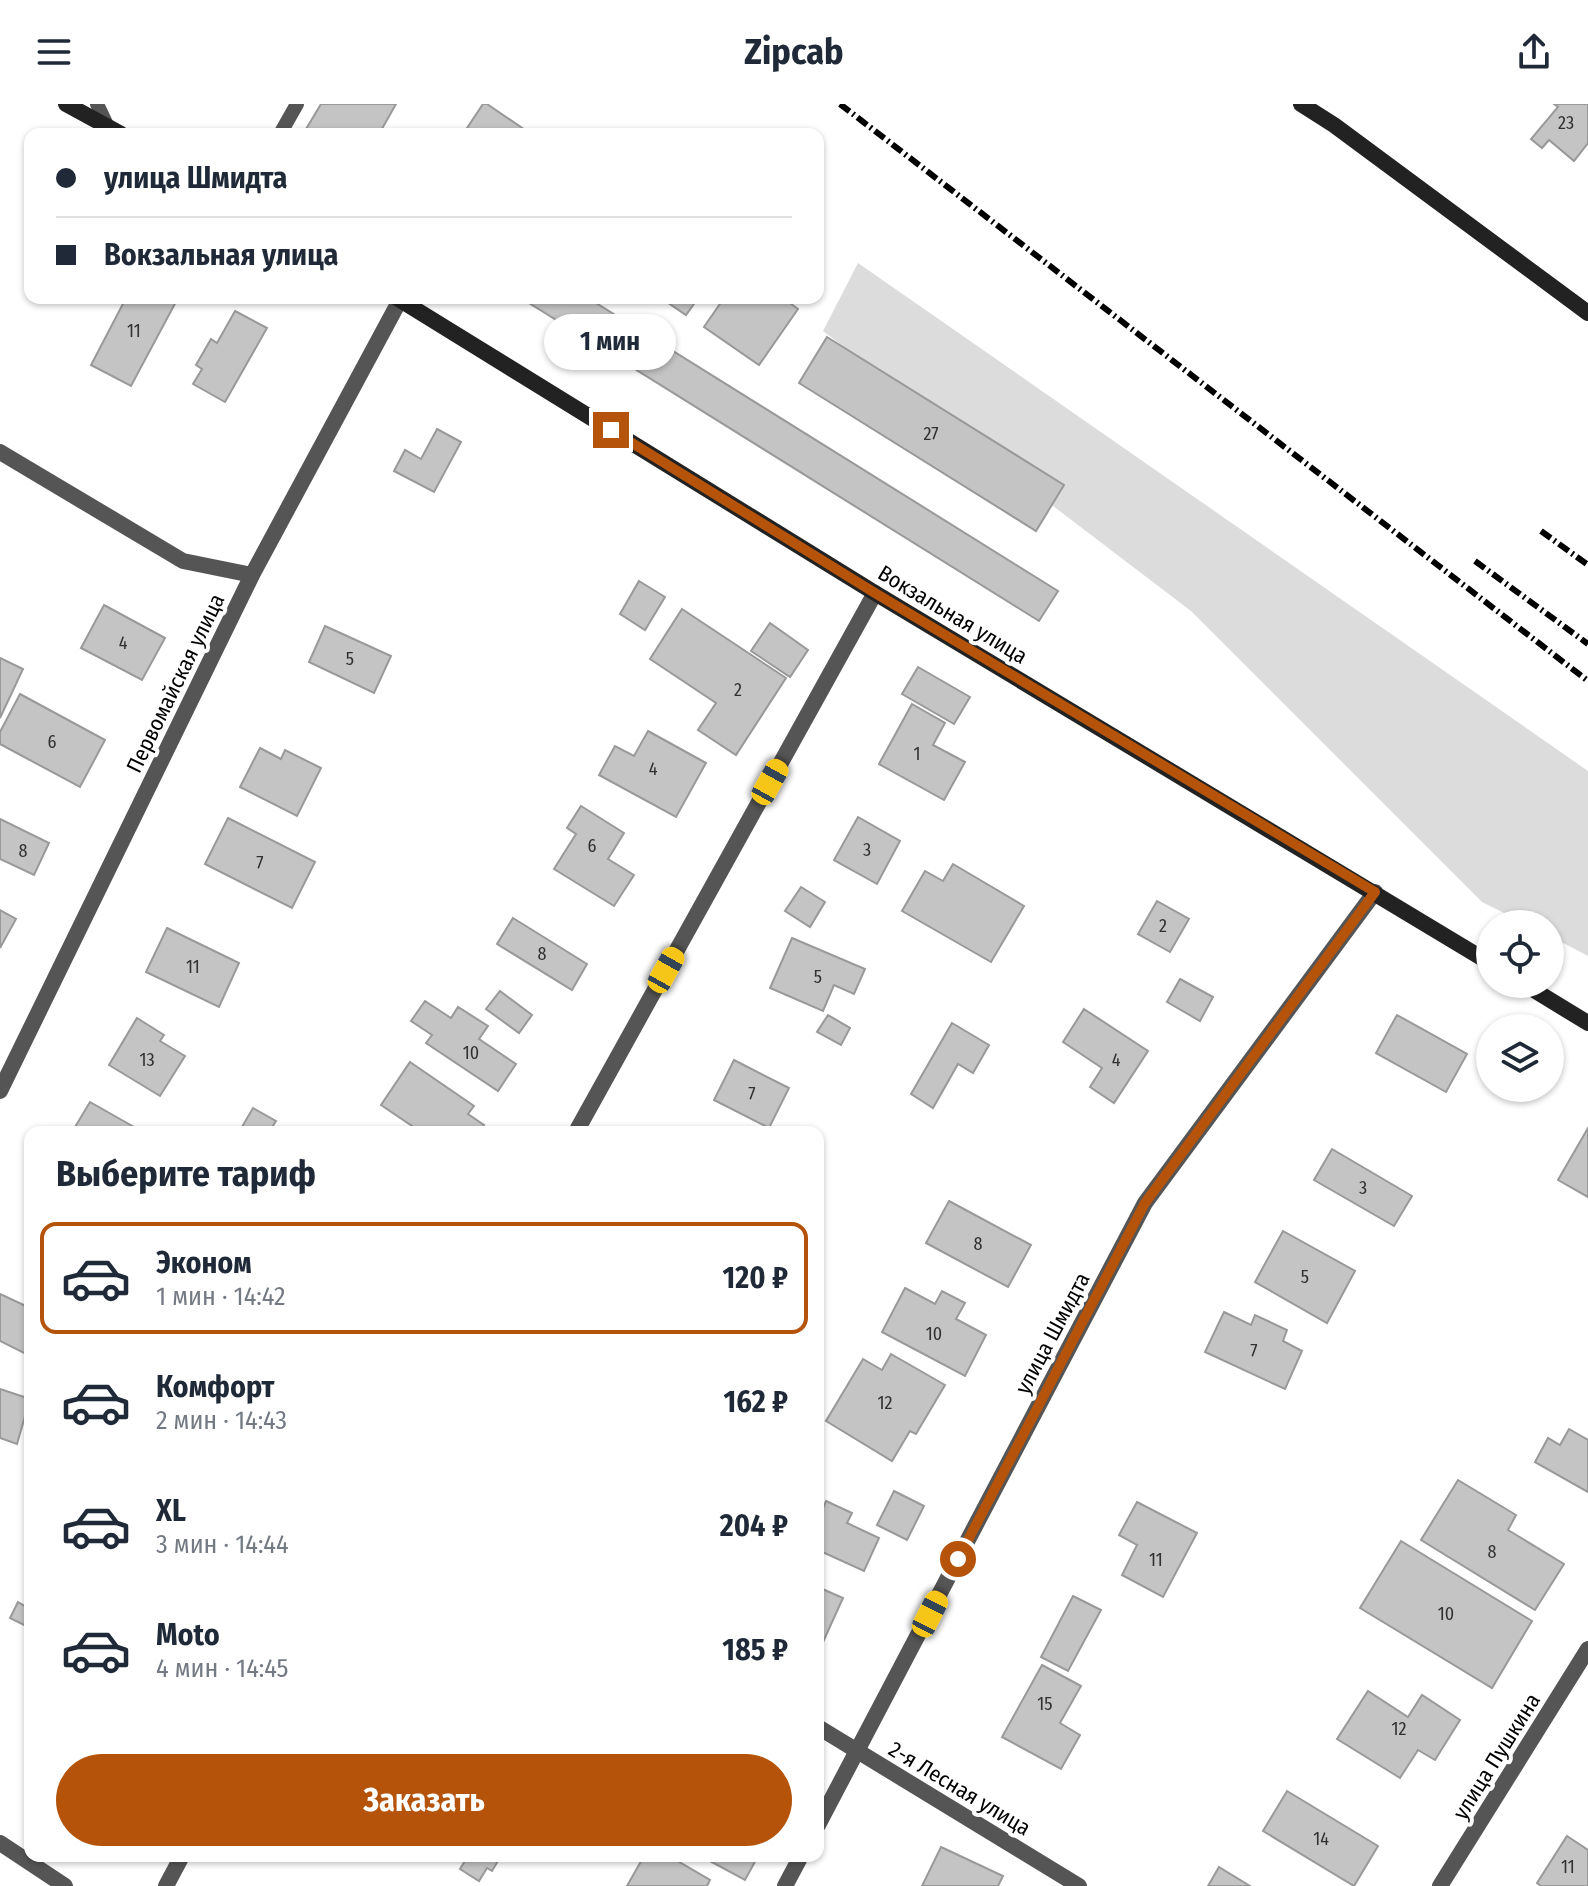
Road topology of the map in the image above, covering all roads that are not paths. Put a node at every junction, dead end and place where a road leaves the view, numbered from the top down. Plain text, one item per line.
1 (66, 104) edge
2 (97, 104) edge
3 (297, 104) edge
4 (1301, 104) edge
5 (110, 128) edge
6 (113, 128) edge
7 (283, 128) edge
8 (395, 304) edge
9 (406, 304) edge
10 (1588, 313) edge
11 (0, 452) edge
12 (252, 575) junction
13 (875, 593) junction
14 (1375, 892) junction
15 (1476, 954) edge
16 (1547, 998) edge
17 (1588, 1023) edge
18 (0, 1091) edge
19 (579, 1126) edge
20 (1588, 1649) edge
21 (824, 1731) edge
22 (858, 1751) junction
23 (824, 1814) edge
24 (0, 1843) edge
25 (24, 1859) edge
26 (29, 1862) edge
27 (179, 1862) edge
28 (798, 1862) edge
29 (65, 1886) edge
30 (166, 1886) edge
31 (785, 1886) edge
32 (1079, 1886) edge
33 (1440, 1886) edge

1 - 5 street
2 - 6 lane
3 - 7 lane
4 - 10 street
8 - 12 street, Первомайская улица
9 - 13 street, Вокзальная улица
11 - 12 street
12 - 18 street, Первомайская улица
13 - 14 street, Вокзальная улица
13 - 19 street
14 - 15 street, Вокзальная улица
14 - 22 street, улица Шмидта
16 - 17 street
20 - 33 street, улица Пушкина
21 - 22 street, 2-я Лесная улица
22 - 23 street, улица Шмидта
22 - 32 street, 2-я Лесная улица
24 - 25 street
26 - 29 street
27 - 30 street
28 - 31 street

